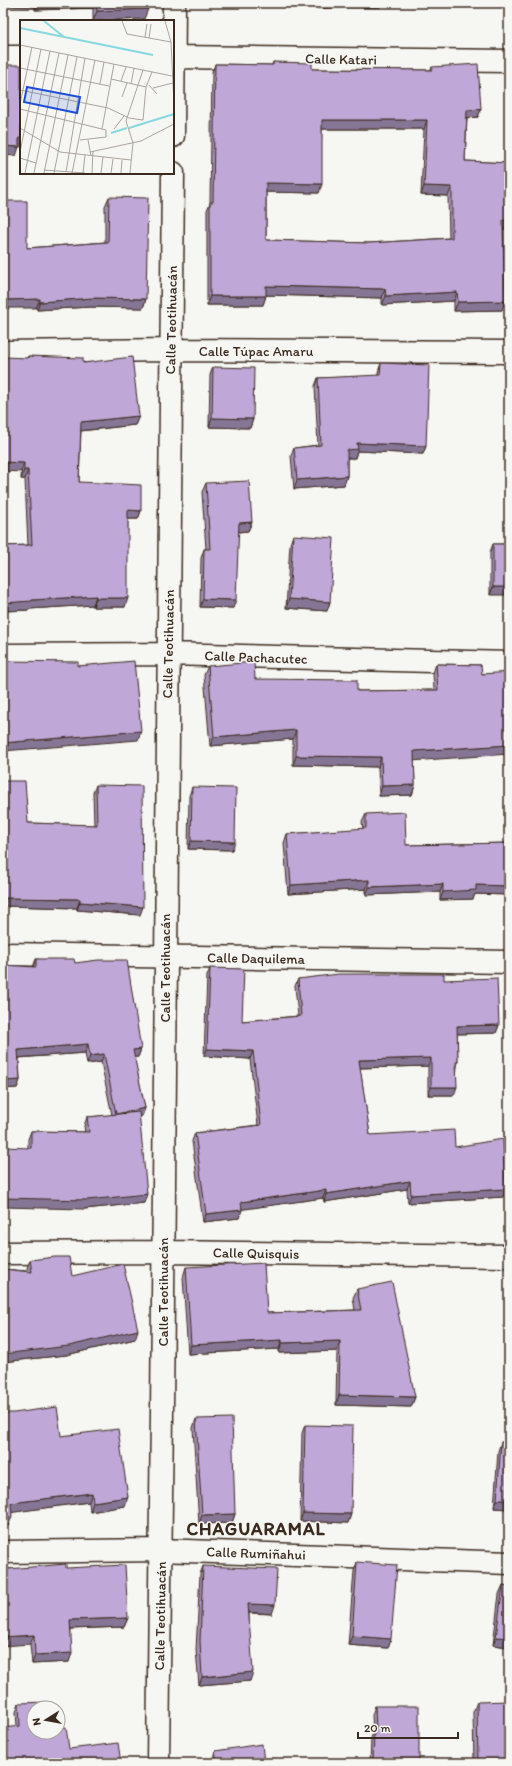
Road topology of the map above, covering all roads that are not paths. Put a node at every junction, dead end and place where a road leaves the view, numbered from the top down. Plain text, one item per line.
1 (174, 3) edge
2 (174, 20) edge
3 (3, 57) edge
4 (20, 57) edge
5 (174, 57) edge
6 (509, 61) edge
7 (173, 174) edge
8 (171, 350) junction
9 (3, 352) edge
10 (509, 352) edge
11 (168, 654) junction
12 (3, 655) edge
13 (509, 663) edge
14 (3, 954) edge
15 (166, 956) junction
16 (509, 962) edge
17 (164, 1252) junction
18 (3, 1253) edge
19 (509, 1256) edge
20 (160, 1550) junction
21 (3, 1552) edge
22 (509, 1563) edge
23 (158, 1763) edge

1 - 2 street
3 - 4 street
5 - 6 street, Calle Katari
7 - 8 street, Calle Teotihuacán
8 - 9 street, Calle Túpac Amaru
8 - 10 street, Calle Túpac Amaru
8 - 11 street, Calle Teotihuacán
11 - 12 street, Calle Pachacutec
11 - 13 street, Calle Pachacutec
11 - 15 street, Calle Teotihuacán
14 - 15 street, Calle Daquilema
15 - 16 street, Calle Daquilema
15 - 17 street, Calle Teotihuacán
17 - 18 street, Calle Quisquis
17 - 19 street, Calle Quisquis
17 - 20 street, Calle Teotihuacán
20 - 21 street, Calle Rumiñahui
20 - 22 street, Calle Rumiñahui
20 - 23 street, Calle Teotihuacán

